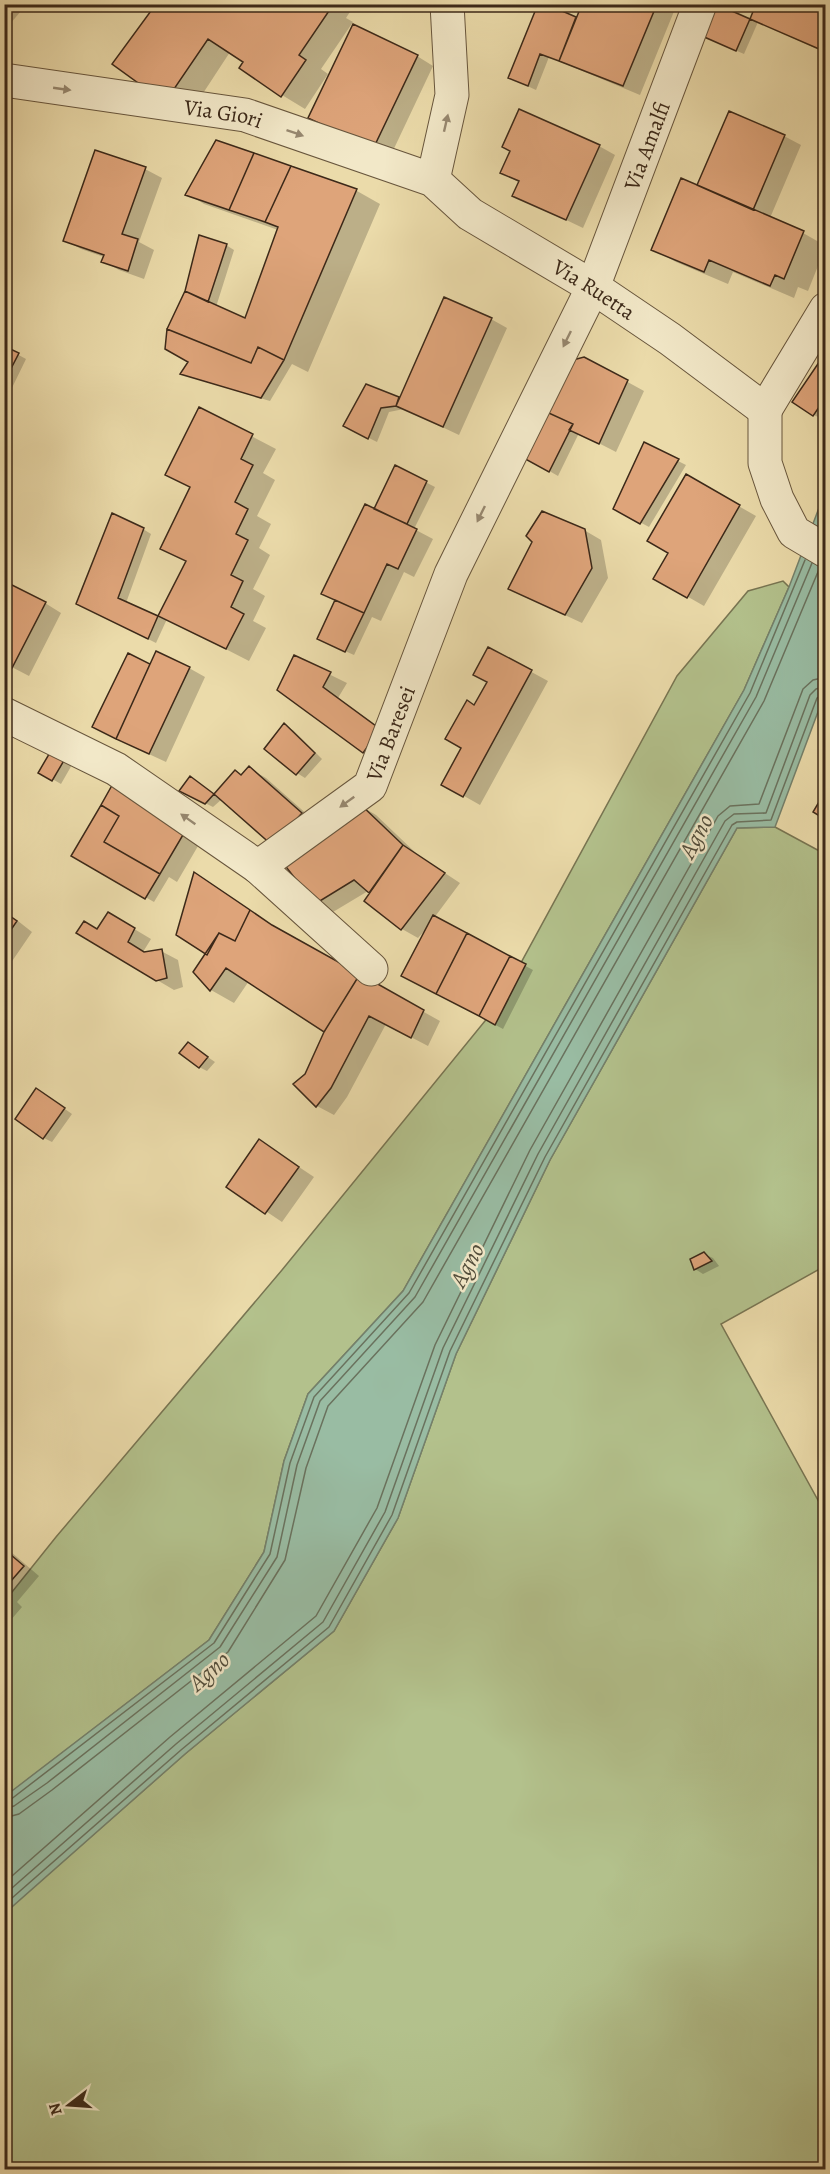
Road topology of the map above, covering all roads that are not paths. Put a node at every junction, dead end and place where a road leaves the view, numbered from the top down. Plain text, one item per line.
1 (447, 4) edge
2 (700, 4) edge
3 (4, 80) edge
4 (433, 180) junction
5 (593, 287) junction
6 (825, 309) edge
7 (765, 410) junction
8 (825, 551) edge
9 (4, 714) edge
10 (258, 867) junction
11 (371, 969) dead end

4 -> 1 street
2 - 5 street, Via Amalfi
3 -> 4 street, Via Giori
4 - 5 street, Via Ruetta
5 - 7 street, Via Ruetta
5 -> 10 street, Via Baresei
6 - 7 street
7 - 8 street
10 -> 9 street
10 - 11 street

